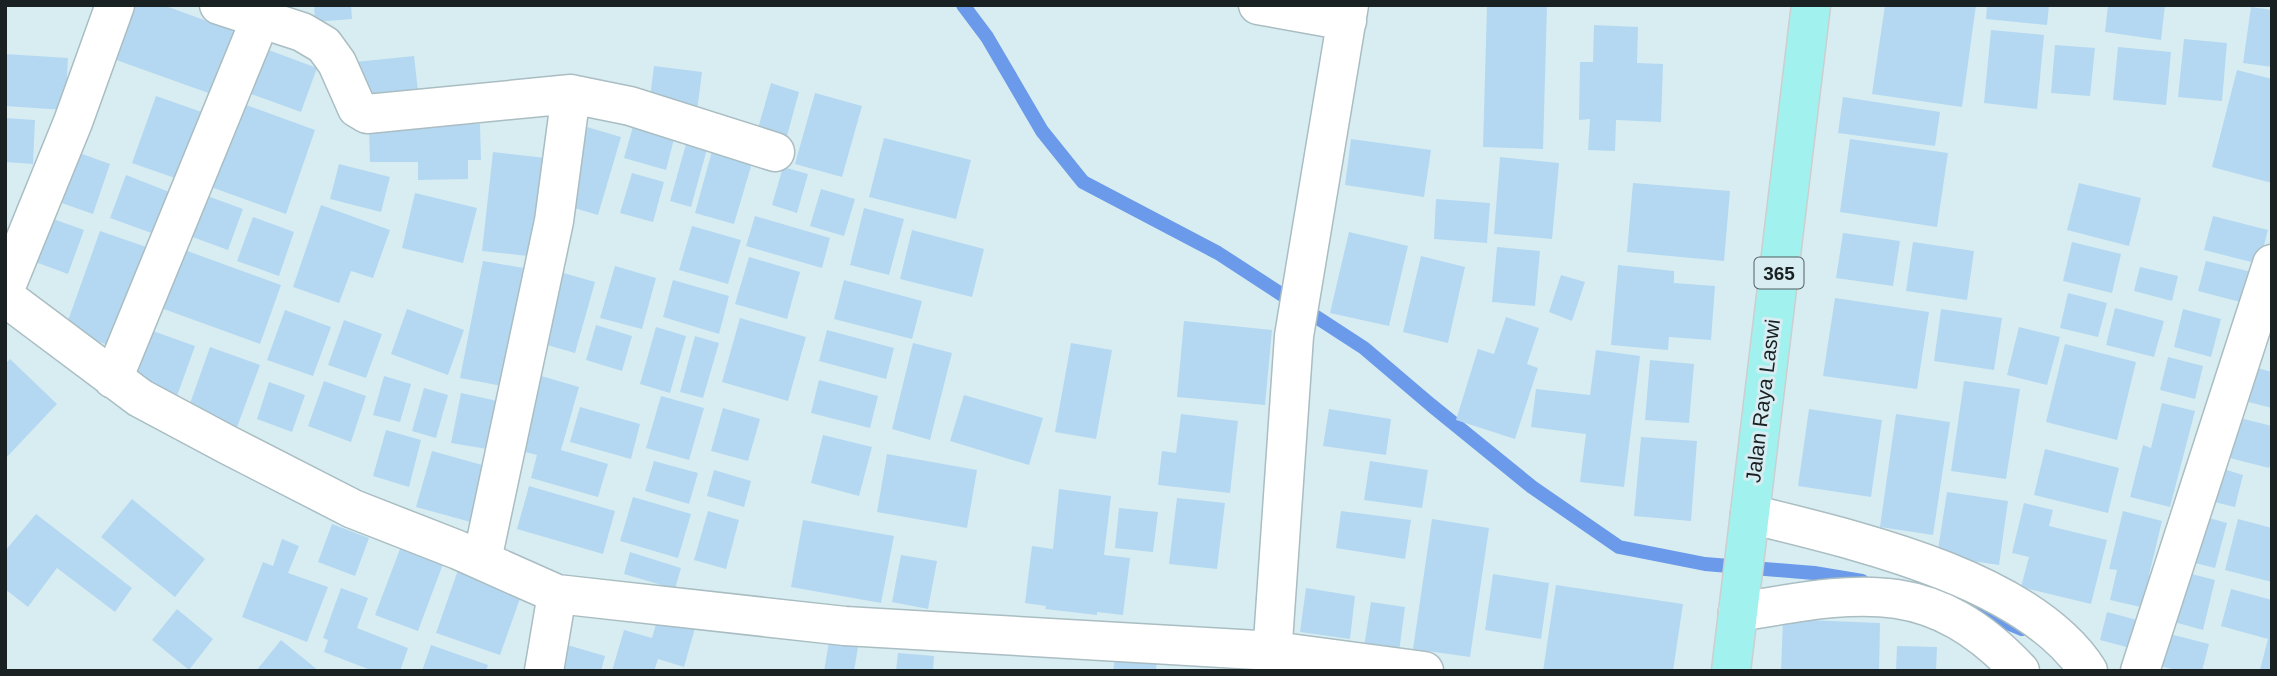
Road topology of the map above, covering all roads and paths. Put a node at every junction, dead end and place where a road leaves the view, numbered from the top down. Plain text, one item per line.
1 (115, 5) edge
2 (219, 5) edge
3 (1258, 5) edge
4 (1811, 5) edge
5 (1348, 13) edge
6 (260, 20) junction
7 (571, 94) junction
8 (775, 152) dead end
9 (2272, 264) edge
10 (5, 289) edge
11 (5, 297) edge
12 (113, 379) junction
13 (1748, 527) junction
14 (482, 560) junction
15 (557, 594) junction
16 (1739, 599) junction
17 (1273, 661) edge
18 (2080, 667) edge
19 (544, 671) edge
20 (1424, 671) edge
21 (1731, 671) edge
22 (2020, 671) edge
23 (2140, 671) edge

1 - 10 street
2 - 6 street
3 - 5 street
4 - 13 main road, Jalan Raya Laswi / 365
5 - 17 street
6 - 7 street
6 - 12 street
7 - 8 street
7 - 14 street
9 - 23 street
11 - 12 street
12 - 14 street
13 - 16 main road, Jalan Raya Laswi / 365
13 - 18 street
14 - 15 street
15 - 17 street
15 - 19 street
16 - 21 main road, Jalan Raya Laswi / 365
16 - 22 street
17 - 20 street

